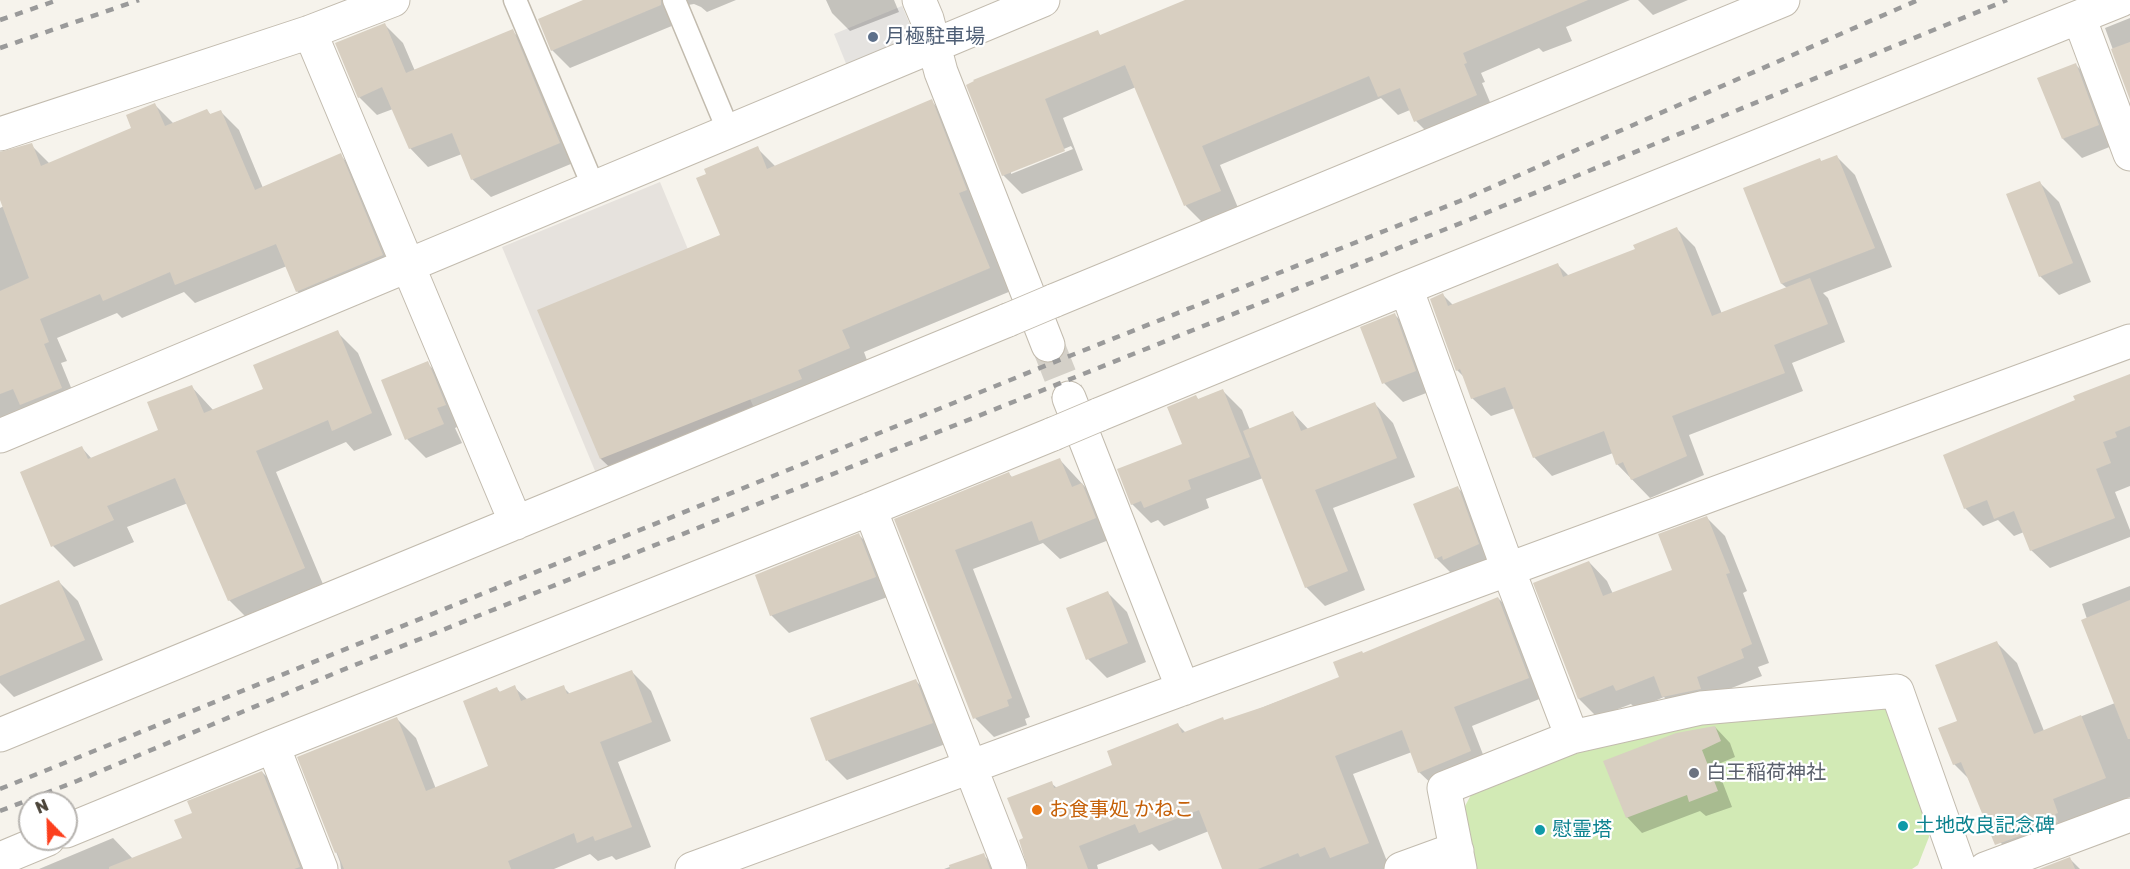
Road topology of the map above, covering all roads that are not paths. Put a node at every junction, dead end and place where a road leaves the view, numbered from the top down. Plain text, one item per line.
1 (393, 0) edge
2 (515, 0) edge
3 (674, 0) edge
4 (919, 0) edge
5 (1043, 0) edge
6 (1783, 0) edge
7 (2121, 0) edge
8 (1740, 8) edge
9 (2079, 17) junction
10 (310, 32) junction
11 (934, 46) junction
12 (729, 132) junction
13 (0, 134) edge
14 (2130, 154) edge
15 (594, 188) junction
16 (408, 266) junction
17 (1406, 288) junction
18 (2130, 341) edge
19 (1048, 345) tunnel mouth
20 (1069, 398) tunnel mouth
21 (0, 436) edge
22 (870, 509) junction
23 (516, 523) junction
24 (1508, 569) junction
25 (1183, 689) junction
26 (0, 735) edge
27 (1572, 737) junction
28 (273, 746) junction
29 (970, 767) junction
30 (2130, 815) edge
31 (78, 826) edge
32 (19, 851) edge
33 (0, 859) edge
34 (1459, 860) edge
35 (321, 869) edge
36 (692, 869) edge
37 (1010, 869) edge
38 (1401, 869) edge
39 (1960, 869) edge
40 (1985, 869) edge

1 - 10 street
2 - 15 lane
3 - 12 lane
4 - 11 street
5 - 11 street
6 - 8 street
7 - 9 street
8 - 23 street, bridge
9 - 14 street
9 - 17 street
10 - 13 street
10 - 16 street
11 - 12 street
11 - 19 street
12 - 15 street
15 - 16 street
16 - 21 street
16 - 23 street
17 - 22 street, bridge
17 - 24 street
18 - 24 street
20 - 25 street
22 - 28 street
22 - 29 street
23 - 26 street
24 - 25 street
24 - 27 street
25 - 29 street
27 - 34 street
27 - 39 street
28 - 31 street
28 - 35 street
29 - 36 street
29 - 37 street
30 - 40 street
32 - 33 street
34 - 38 street

